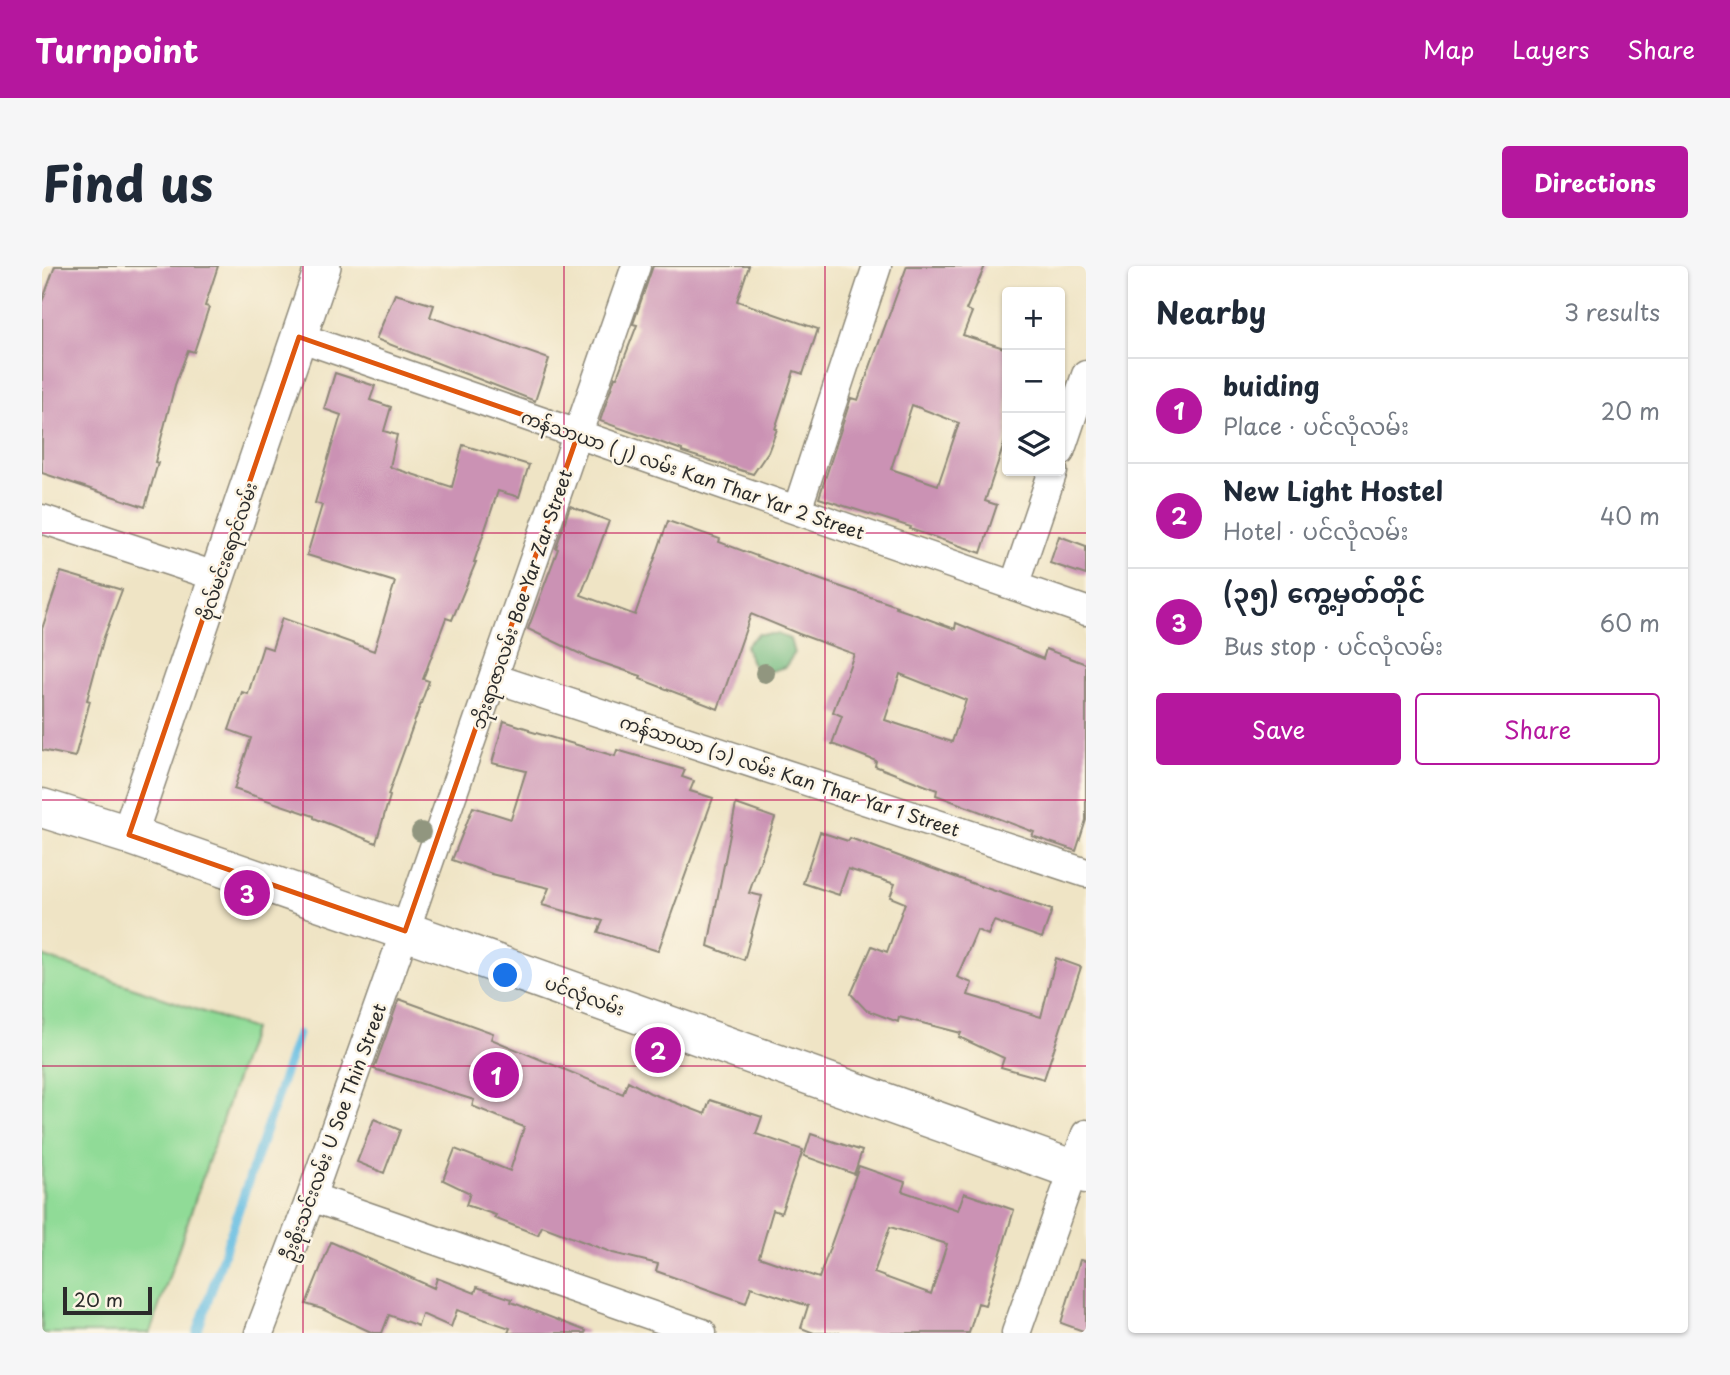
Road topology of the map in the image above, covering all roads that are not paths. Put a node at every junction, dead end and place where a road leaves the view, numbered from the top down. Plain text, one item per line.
1 (323, 266) edge
2 (636, 266) edge
3 (877, 266) edge
4 (299, 337) junction
5 (1086, 374) edge
6 (578, 434) junction
7 (1065, 437) edge
8 (1052, 476) edge
9 (797, 510) junction
10 (42, 519) edge
11 (218, 577) junction
12 (1014, 586) junction
13 (1086, 611) edge
14 (494, 678) junction
15 (42, 808) edge
16 (129, 835) junction
17 (1086, 873) edge
18 (405, 931) junction
19 (1086, 1133) edge
20 (1080, 1172) edge
21 (311, 1197) junction
22 (259, 1333) edge
23 (702, 1333) edge
24 (1016, 1333) edge

1 - 4 street, ဗိုလ်မင်းရောင်လမ်း
2 - 6 street, ဘိုးရာဇာလမ်း Boe Yar Zar Street
3 - 9 street
4 - 6 street, ကန်သာယာ (၂) လမ်း Kan Thar Yar 2 Street
4 - 11 street, ဗိုလ်မင်းရောင်လမ်း
5 - 7 street
6 - 9 street, ကန်သာယာ (၂) လမ်း Kan Thar Yar 2 Street
6 - 14 street, ဘိုးရာဇာလမ်း Boe Yar Zar Street
8 - 12 street
9 - 12 street, ကန်သာယာ (၂) လမ်း Kan Thar Yar 2 Street
10 - 11 street
11 - 16 street, ဗိုလ်မင်းရောင်လမ်း
12 - 13 street, ကန်သာယာ (၂) လမ်း Kan Thar Yar 2 Street
14 - 17 street, ကန်သာယာ (၁) လမ်း Kan Thar Yar 1 Street
14 - 18 street, ဘိုးရာဇာလမ်း Boe Yar Zar Street
15 - 16 main road, ပင်လုံလမ်း
16 - 18 main road, ပင်လုံလမ်း
18 - 20 main road, ပင်လုံလမ်း
18 - 21 street, ဦးစိုးသင်းလမ်း U Soe Thin Street
19 - 20 street
20 - 24 street
21 - 22 street, ဦးစိုးသင်းလမ်း U Soe Thin Street
21 - 23 street

